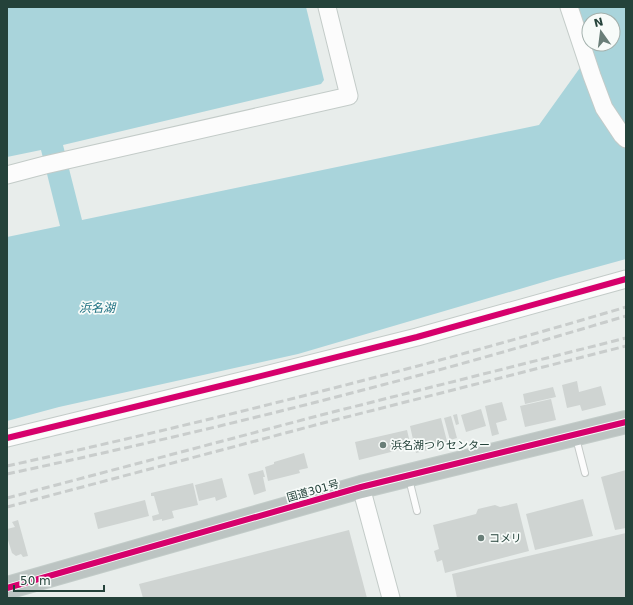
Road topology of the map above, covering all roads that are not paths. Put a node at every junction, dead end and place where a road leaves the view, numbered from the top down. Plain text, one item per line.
1 (327, 7) edge
2 (569, 7) edge
3 (626, 139) edge
4 (7, 175) edge
5 (626, 279) edge
6 (626, 422) edge
7 (576, 435) junction
8 (7, 438) edge
9 (585, 473) dead end
10 (408, 476) junction
11 (361, 487) junction
12 (417, 511) dead end
13 (7, 588) edge
14 (391, 598) edge

1 - 4 street
2 - 3 street
5 - 8 street
6 - 7 highway, 国道301号
7 - 9 lane
7 - 10 highway, 国道301号
10 - 11 highway, 国道301号
10 - 12 lane
11 - 13 highway, 国道301号
11 - 14 street

